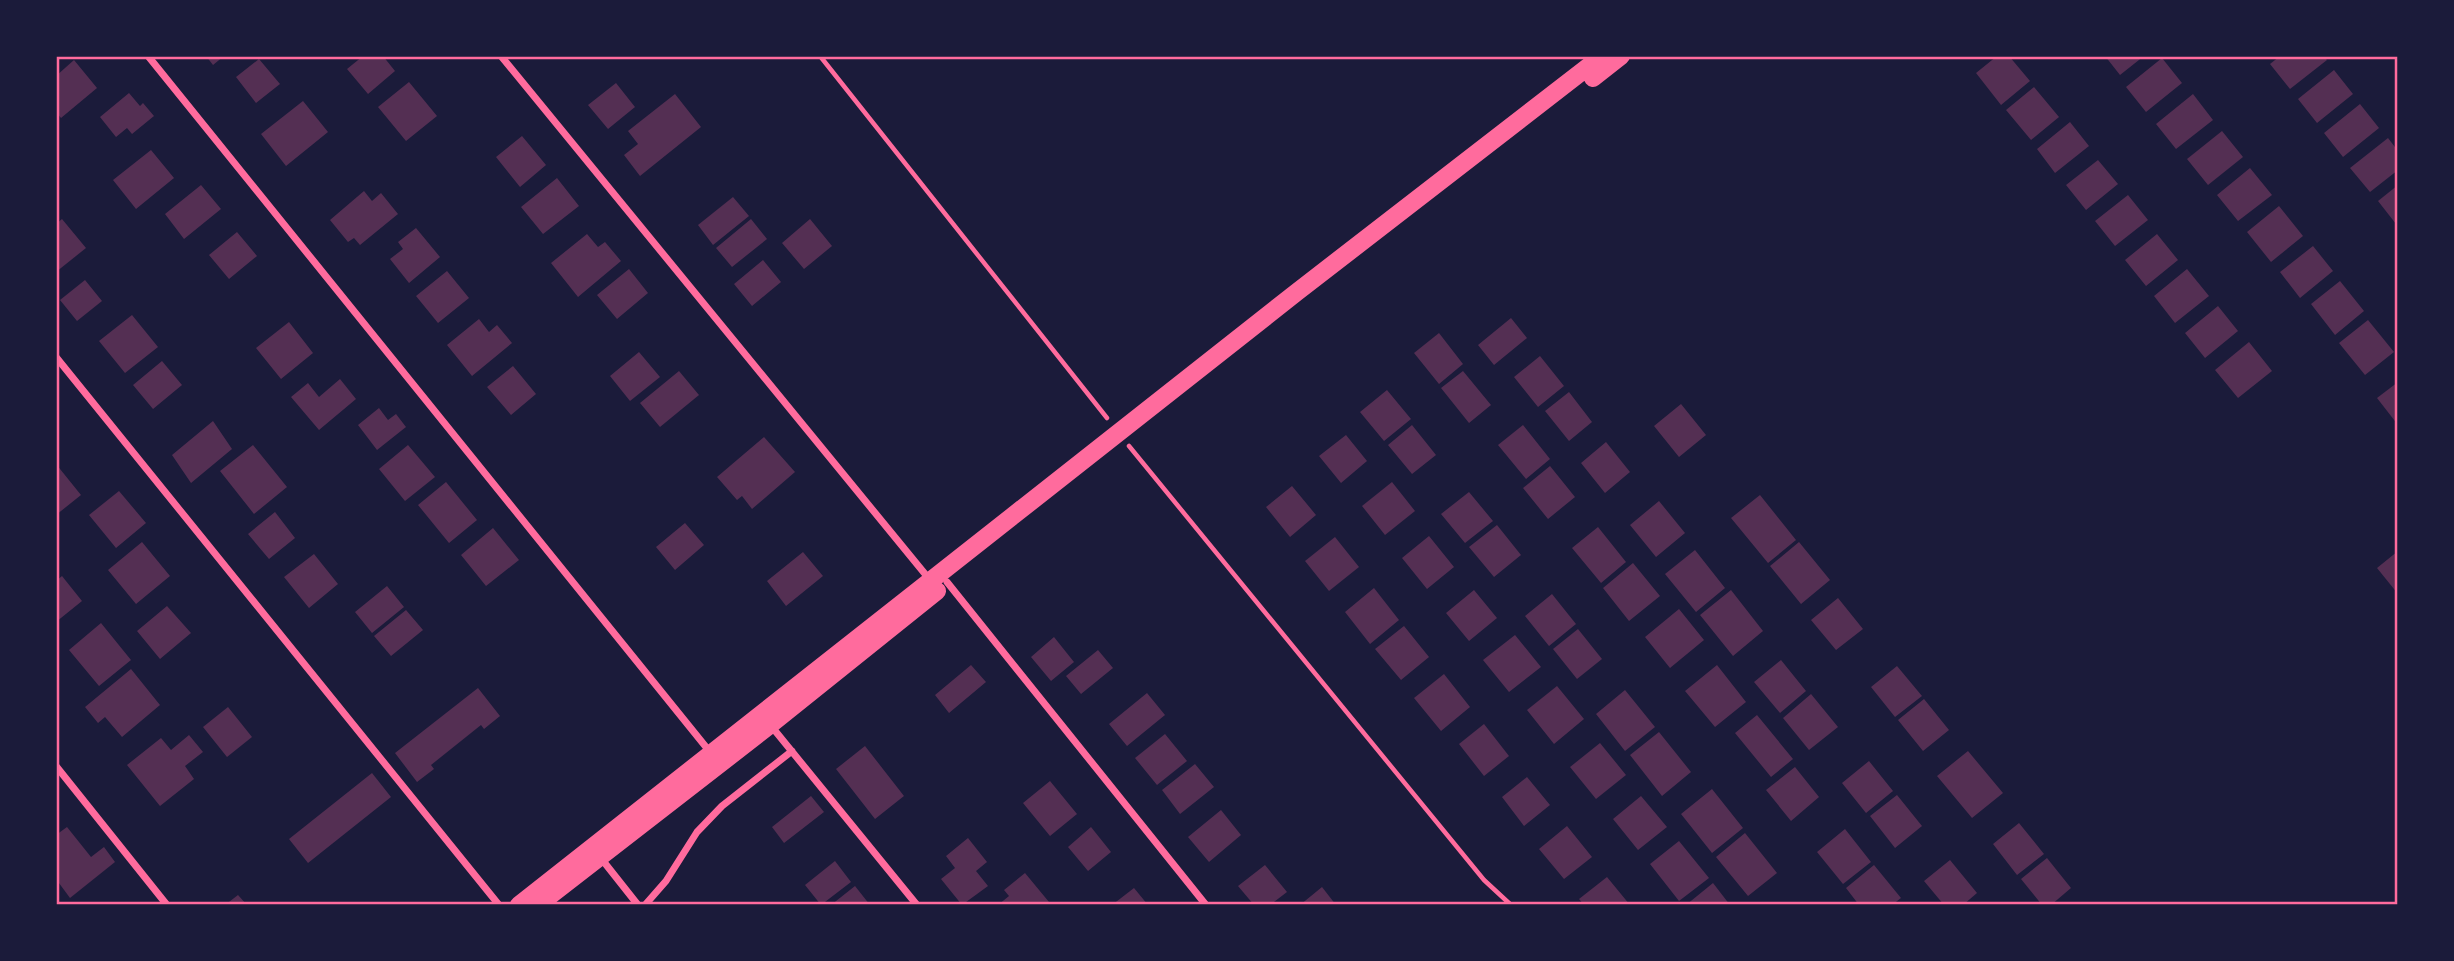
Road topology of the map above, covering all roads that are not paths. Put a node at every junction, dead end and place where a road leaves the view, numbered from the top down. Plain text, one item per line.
1 (148, 56) edge
2 (501, 56) edge
3 (1602, 56) edge
4 (1621, 56) edge
5 (56, 357) edge
6 (1122, 437) junction
7 (939, 582) junction
8 (770, 725) junction
9 (792, 751) junction
10 (710, 752) junction
11 (56, 766) edge
12 (600, 857) junction
13 (167, 905) edge
14 (499, 905) edge
15 (519, 905) edge
16 (538, 905) edge
17 (638, 905) edge
18 (645, 905) edge
19 (917, 905) edge
20 (1206, 905) edge

1 - 10 street
2 - 7 street
3 - 6 main road
4 - 6 main road
5 - 14 street
6 - 7 main road
7 - 8 main road
7 - 10 main road
7 - 20 street
8 - 9 street
8 - 12 main road
9 - 18 street
9 - 19 street
10 - 15 main road
11 - 13 street
12 - 16 main road
12 - 17 street

